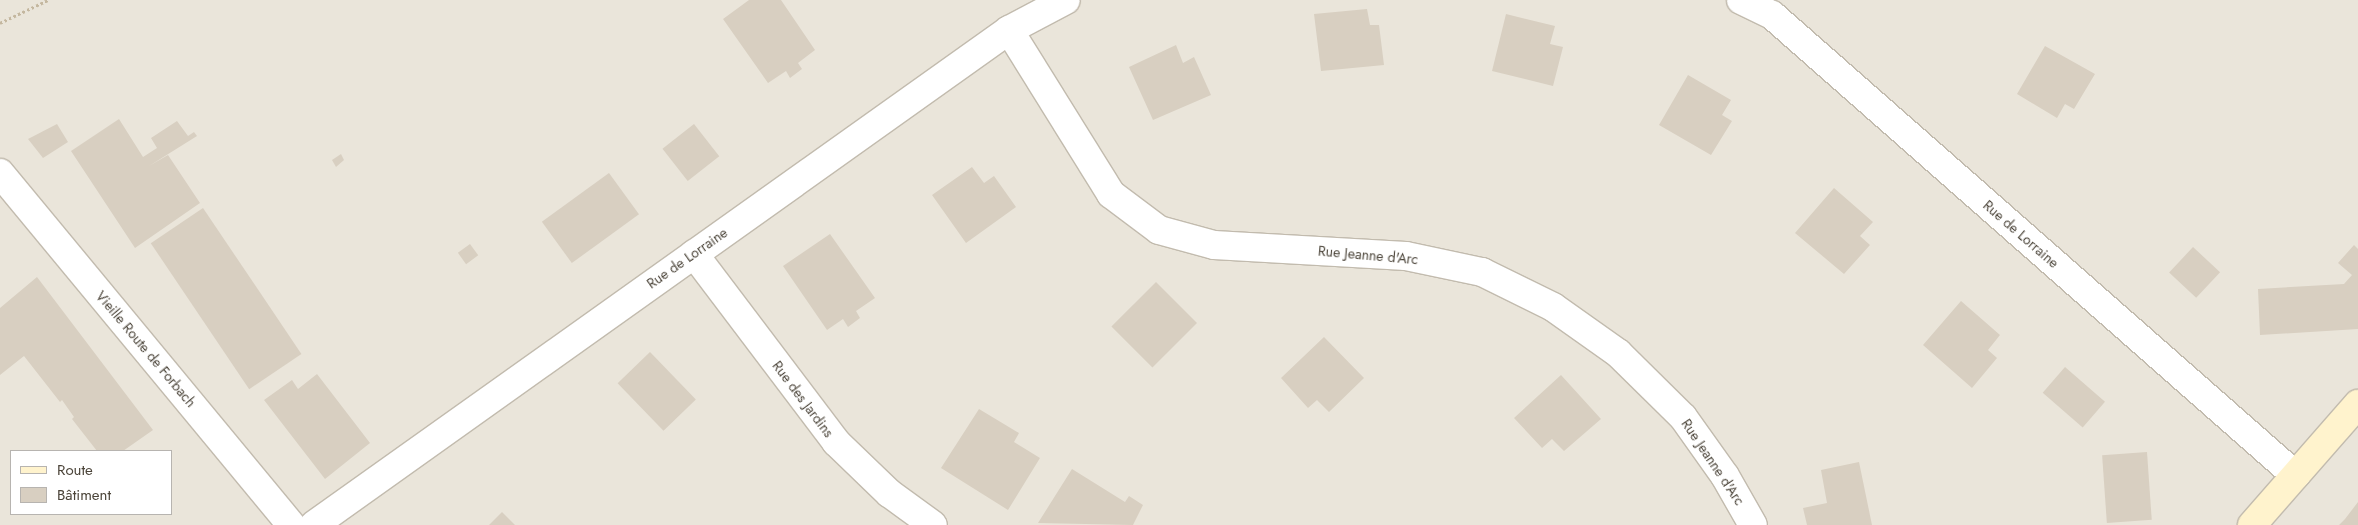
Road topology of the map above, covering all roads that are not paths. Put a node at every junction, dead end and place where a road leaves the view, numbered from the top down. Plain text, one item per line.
1 (1066, 0) edge
2 (1741, 0) edge
3 (1009, 30) junction
4 (0, 174) edge
5 (694, 254) junction
6 (2358, 404) edge
7 (2295, 475) junction
8 (291, 525) edge
9 (314, 525) edge
10 (933, 525) edge
11 (1753, 525) edge
12 (2252, 525) edge

1 - 3 street, Rue de Lorraine
2 - 7 street, Rue de Lorraine
3 - 5 street, Rue de Lorraine
3 - 11 street, Rue Jeanne d'Arc
4 - 8 street, Vieille Route de Forbach
5 - 9 street, Rue de Lorraine
5 - 10 street, Rue des Jardins
6 - 7 main road
7 - 12 main road

